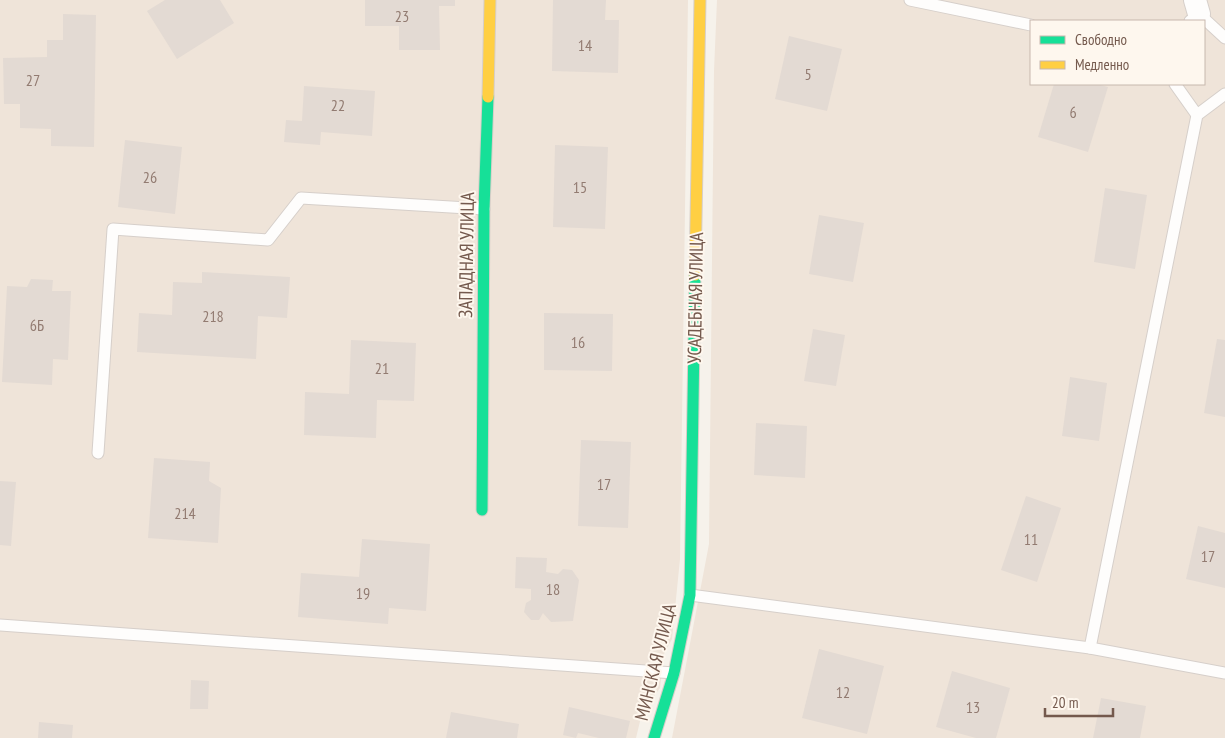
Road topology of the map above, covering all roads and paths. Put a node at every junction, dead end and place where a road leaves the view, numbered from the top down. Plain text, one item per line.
1 (490, 0) edge
2 (700, 0) edge
3 (910, 0) edge
4 (1205, 21) edge
5 (1030, 26) edge
6 (1225, 38) edge
7 (1176, 85) edge
8 (1225, 94) edge
9 (1197, 115) junction
10 (484, 209) junction
11 (98, 453) dead end
12 (482, 510) dead end
13 (690, 595) junction
14 (0, 625) edge
15 (1090, 648) junction
16 (674, 672) junction
17 (1225, 673) edge
18 (654, 738) edge

1 - 10 street, ЗАПАДНАЯ УЛИЦА
2 - 13 street, УСАДЕБНАЯ УЛИЦА
3 - 5 lane
4 - 6 lane
7 - 9 lane
8 - 9 lane
9 - 15 lane
10 - 11 lane
10 - 12 street, ЗАПАДНАЯ УЛИЦА
13 - 15 lane
13 - 16 street, МИНСКАЯ УЛИЦА
14 - 16 lane
15 - 17 lane
16 - 18 street, МИНСКАЯ УЛИЦА

